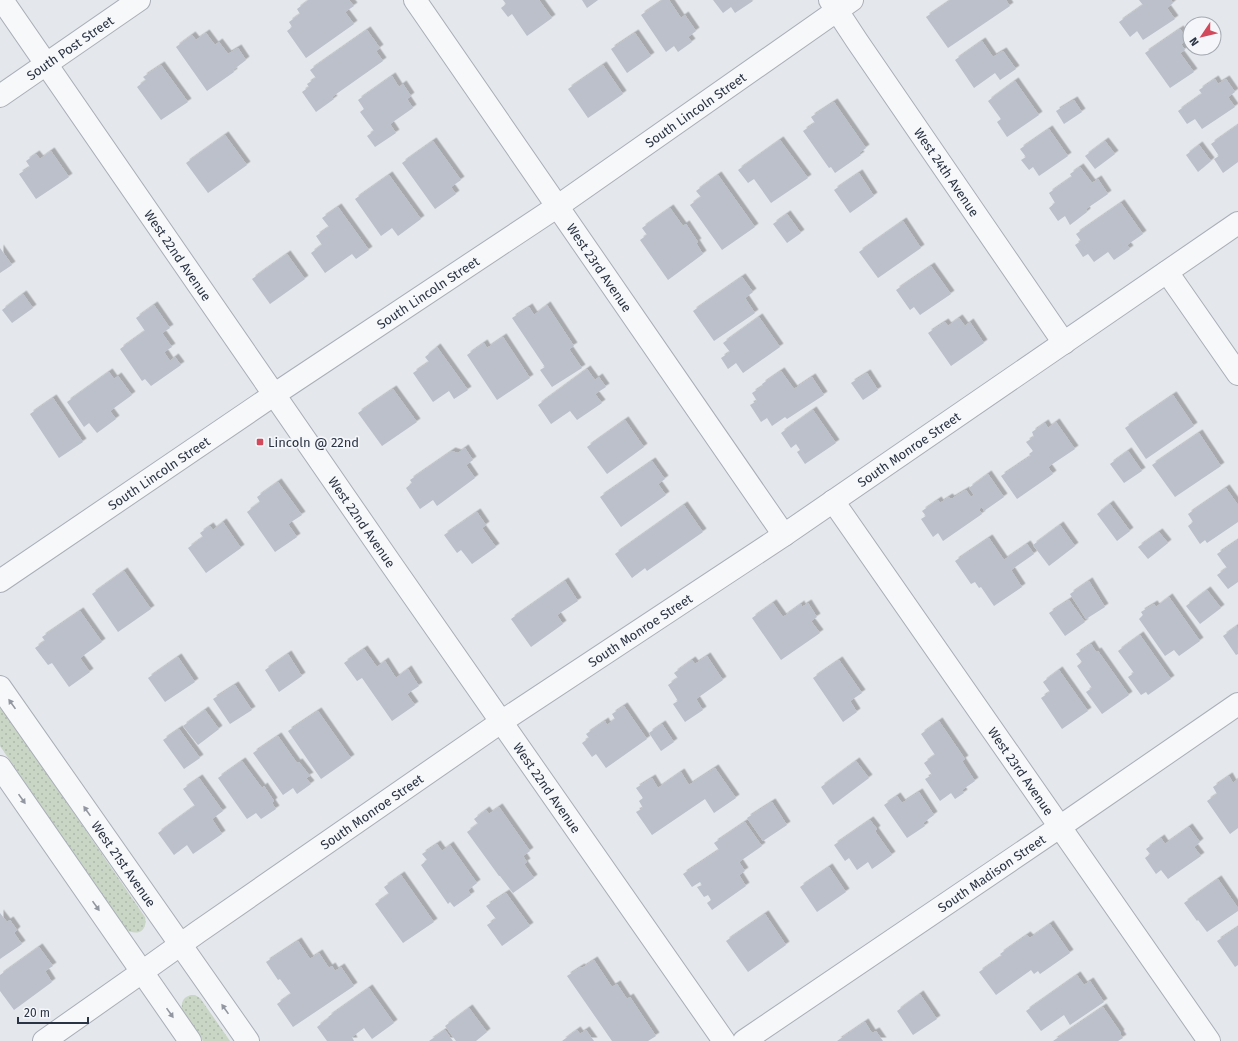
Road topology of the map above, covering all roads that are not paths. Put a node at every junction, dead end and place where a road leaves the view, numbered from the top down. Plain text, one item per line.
1 (2, 0) edge
2 (139, 0) edge
3 (415, 0) edge
4 (840, 3) edge
5 (46, 64) junction
6 (0, 96) edge
7 (558, 206) junction
8 (1238, 223) edge
9 (1167, 272) junction
10 (1064, 343) junction
11 (1238, 374) edge
12 (275, 394) junction
13 (833, 501) junction
14 (784, 535) junction
15 (0, 581) edge
16 (0, 687) edge
17 (1238, 704) edge
18 (501, 722) junction
19 (0, 767) edge
20 (1061, 826) junction
21 (180, 944) junction
22 (142, 972) junction
23 (44, 1041) edge
24 (190, 1041) edge
25 (248, 1041) edge
26 (724, 1041) edge
27 (744, 1041) edge
28 (1209, 1041) edge

1 - 5 street, West 22nd Avenue
2 - 5 street, South Post Street
3 - 7 street, West 23rd Avenue
4 - 7 street, South Lincoln Street
4 - 10 street, West 24th Avenue
5 - 6 street, South Post Street
5 - 12 street, West 22nd Avenue
7 - 12 street, South Lincoln Street
7 - 14 street, West 23rd Avenue
8 - 9 street, South Monroe Street
9 - 10 street, South Monroe Street
9 - 11 street
10 - 13 street, South Monroe Street
12 - 15 street, South Lincoln Street
12 - 18 street, West 22nd Avenue
13 - 14 street, South Monroe Street
13 - 20 street, West 23rd Avenue
14 - 18 street, South Monroe Street
21 -> 16 street, West 21st Avenue
17 - 20 street, South Madison Street
18 - 21 street, South Monroe Street
18 - 26 street, West 22nd Avenue
19 -> 22 street
20 - 27 street, South Madison Street
20 - 28 street, West 23rd Avenue
21 - 22 street, South Monroe Street
25 -> 21 street, West 21st Avenue
22 - 23 street, South Monroe Street
22 -> 24 street

